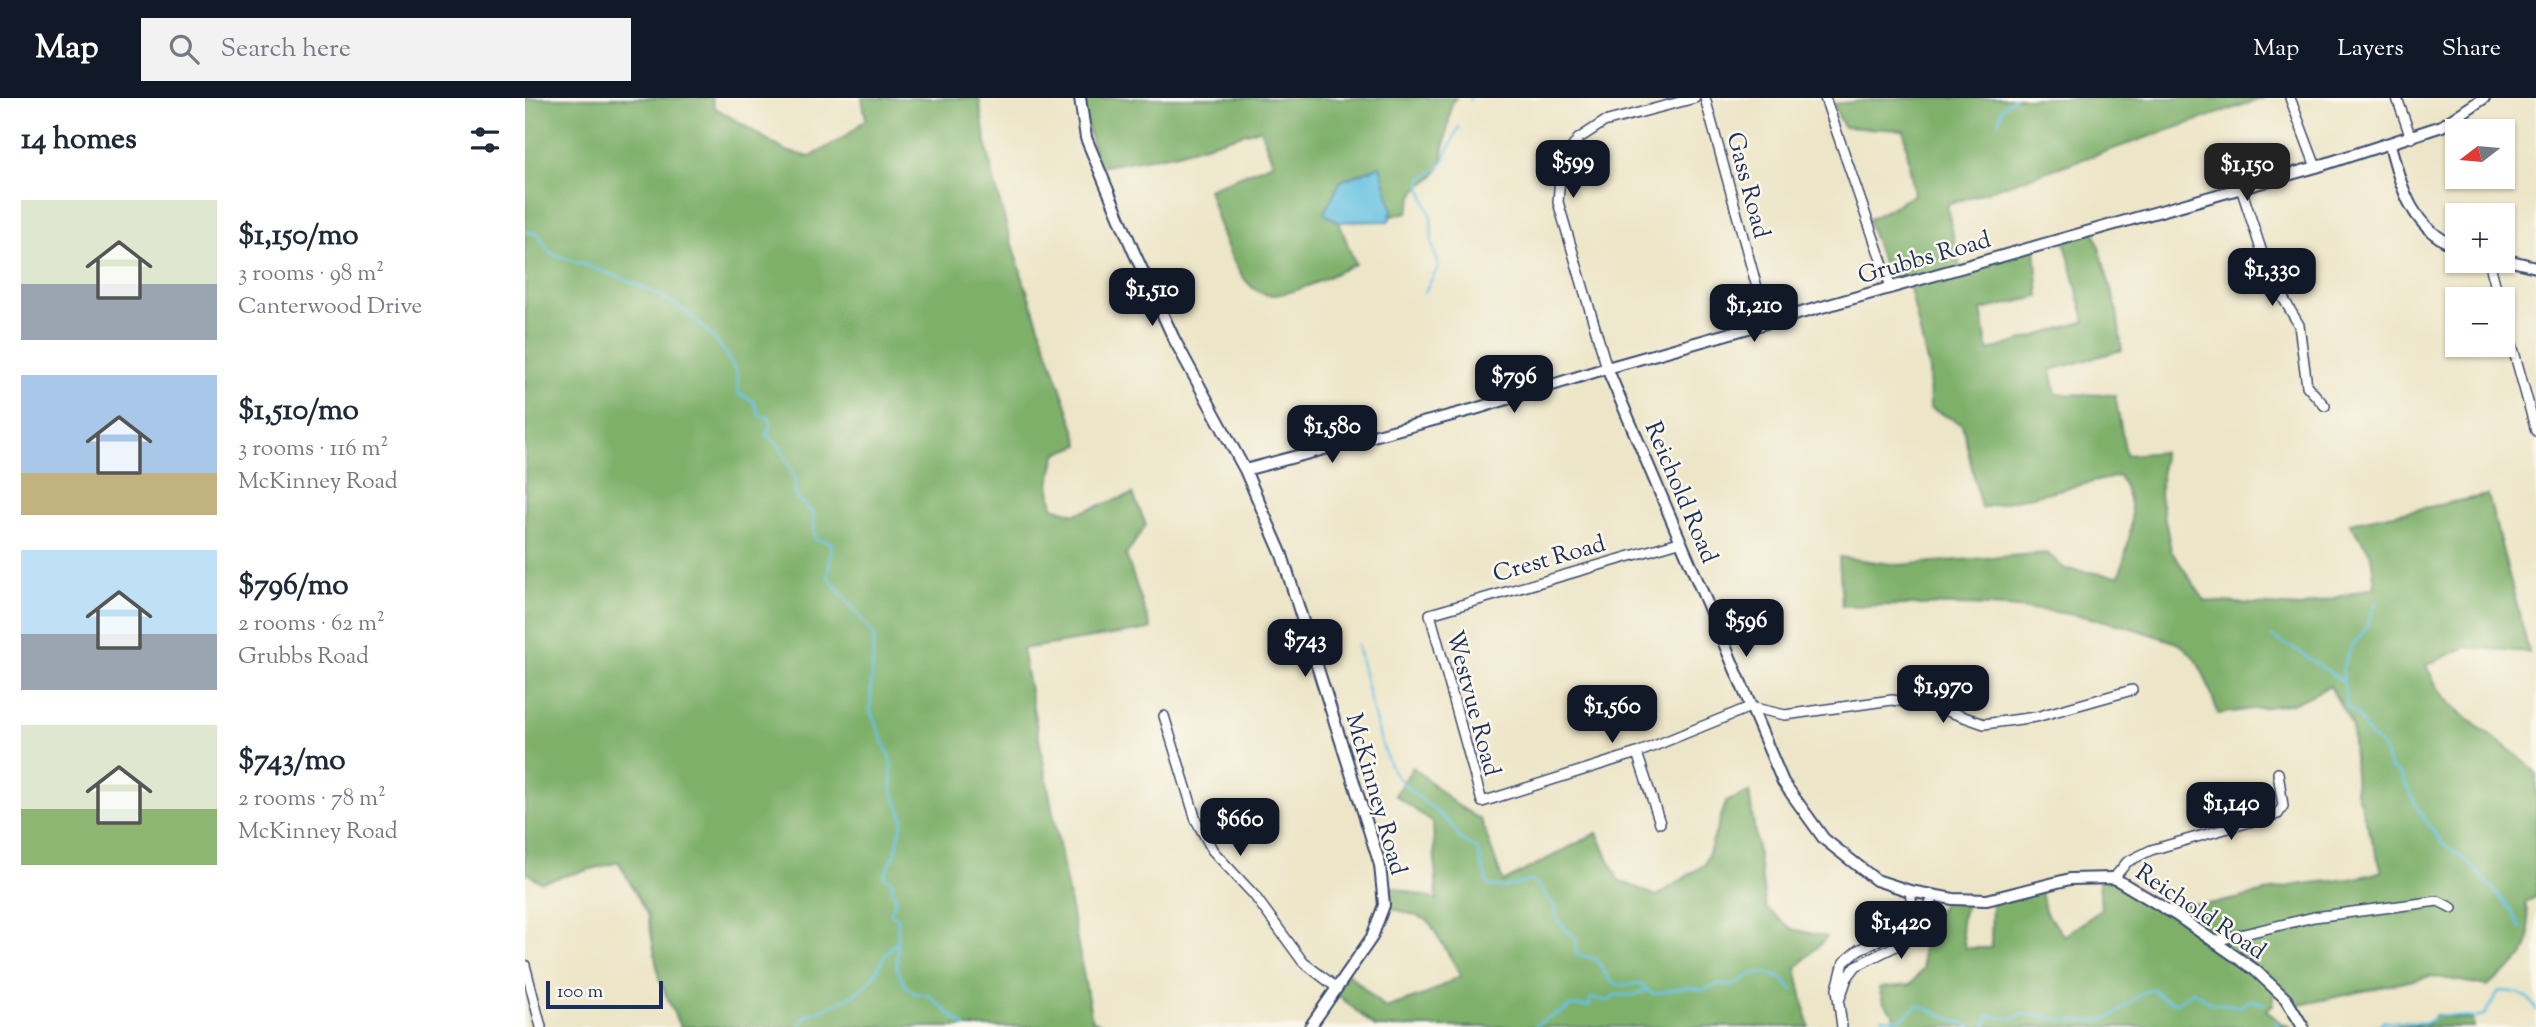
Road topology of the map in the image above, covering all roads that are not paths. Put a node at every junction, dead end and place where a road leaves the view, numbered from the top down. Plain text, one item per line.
1 (1080, 98) edge
2 (1695, 98) edge
3 (1705, 98) edge
4 (1825, 98) edge
5 (2290, 98) edge
6 (2397, 98) edge
7 (2484, 98) edge
8 (2411, 138) junction
9 (2390, 145) junction
10 (2316, 167) junction
11 (2241, 188) junction
12 (2445, 241) edge
13 (2515, 263) edge
14 (2536, 267) edge
15 (1891, 288) junction
16 (1767, 324) junction
17 (2515, 355) edge
18 (1607, 368) junction
19 (2325, 406) dead end
20 (2536, 431) edge
21 (1245, 470) junction
22 (1679, 542) junction
23 (1430, 614) joint
24 (2132, 690) dead end
25 (1750, 707) junction
26 (1164, 716) dead end
27 (1637, 753) junction
28 (2279, 773) dead end
29 (1660, 824) dead end
30 (2114, 878) junction
31 (1910, 891) junction
32 (1935, 897) junction
33 (2452, 908) dead end
34 (2215, 941) junction
35 (525, 965) edge
36 (1337, 988) junction
37 (1839, 1001) junction
38 (541, 1027) edge
39 (1310, 1027) edge
40 (1843, 1027) edge
41 (2303, 1027) edge

1 - 21 street, McKinney Road
2 - 18 street, Reichold Road
3 - 16 street, Gass Road
4 - 15 street
5 - 10 street
6 - 8 street
7 - 8 street, Grubbs Road
8 - 9 street, Grubbs Road
9 - 10 street, Grubbs Road
9 - 12 street
10 - 11 street, Grubbs Road
11 - 15 street, Grubbs Road
11 - 19 street
13 - 14 street
15 - 16 street, Grubbs Road
16 - 18 street, Grubbs Road
17 - 20 street
18 - 21 street, Grubbs Road
18 - 22 street, Reichold Road
21 - 36 street, McKinney Road
22 - 23 street, Crest Road
22 - 25 street, Reichold Road
23 - 27 street, Westvue Road
24 - 25 street
25 - 27 street
25 - 31 street, Reichold Road
26 - 36 street
27 - 29 street
28 - 30 street
30 - 32 street, Reichold Road
30 - 34 street, Reichold Road
31 - 32 street, Reichold Road
31 - 37 street
32 - 37 street
33 - 34 street
34 - 41 street, Reichold Road
35 - 38 street
36 - 39 street, McKinney Road
37 - 40 street

